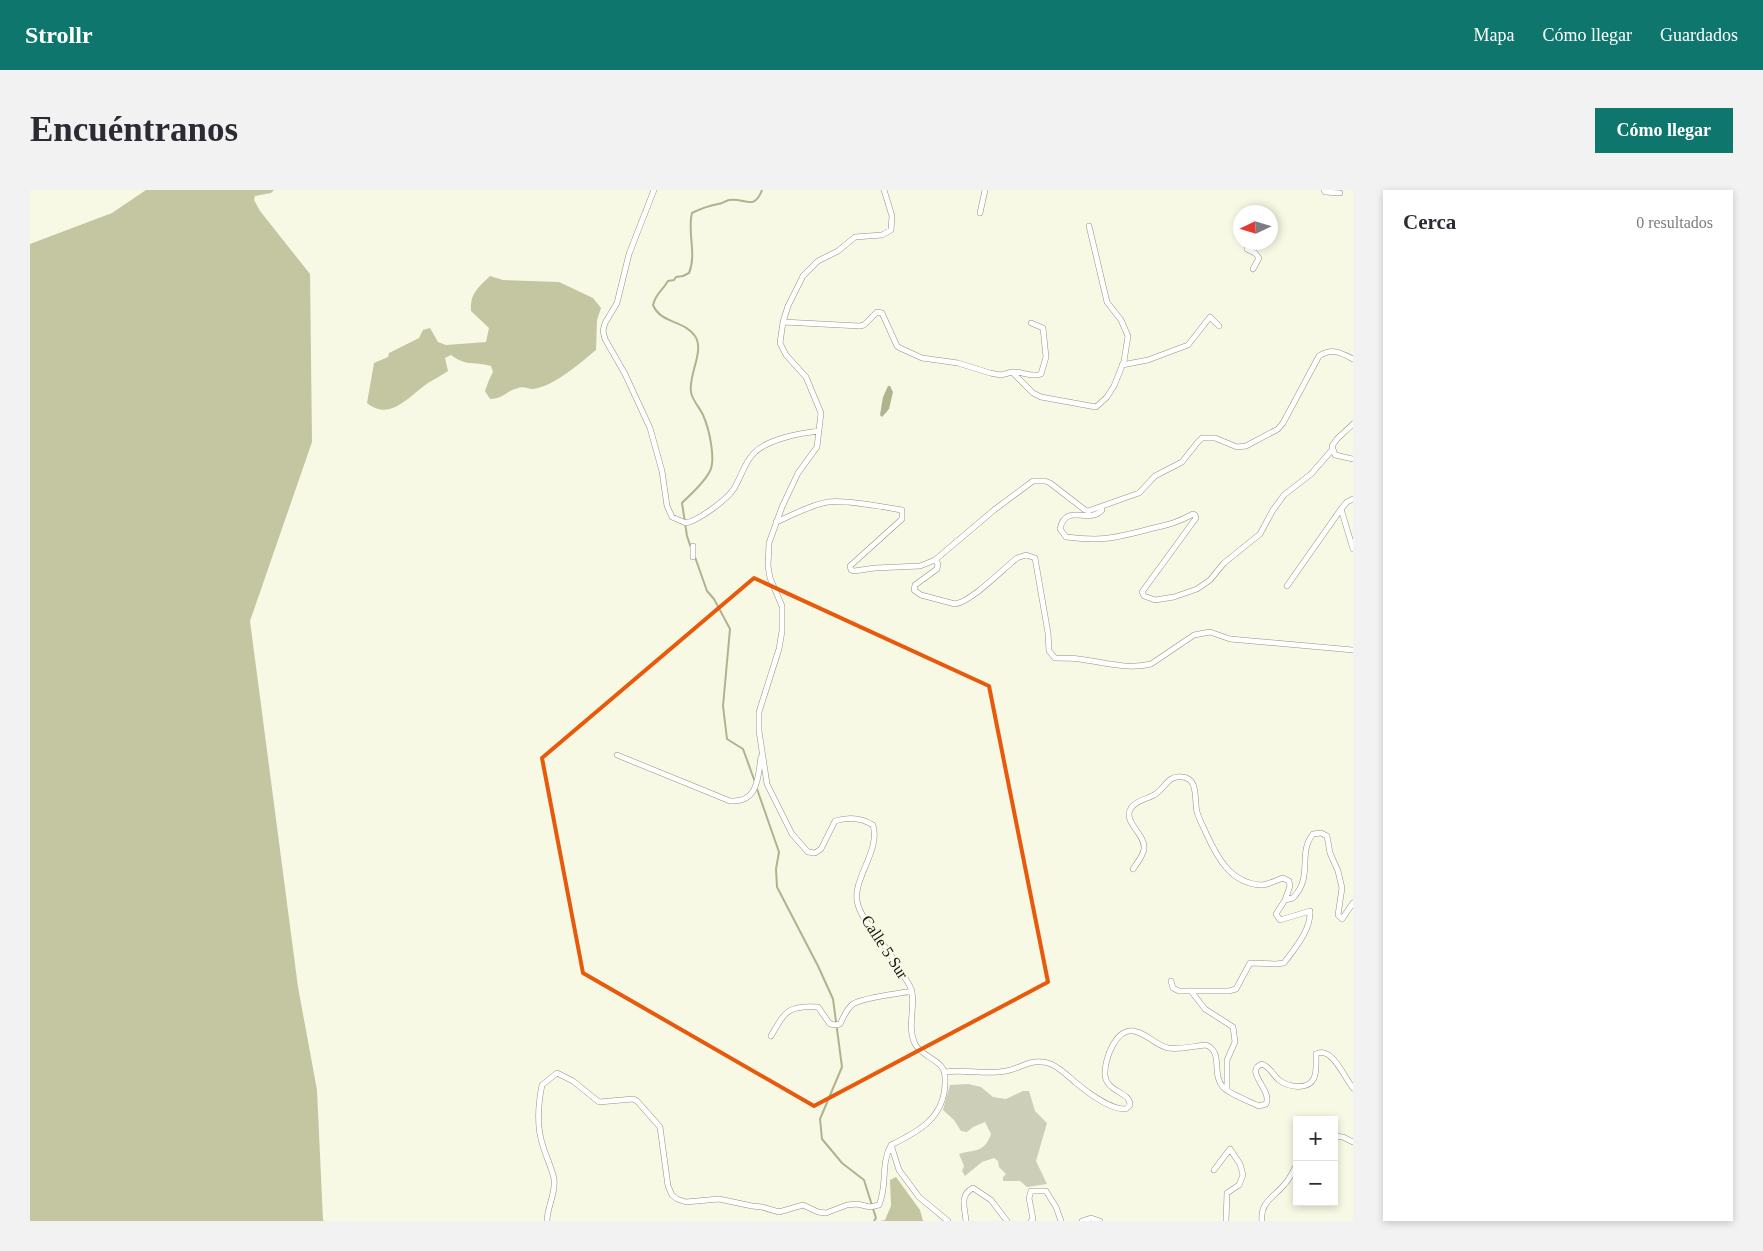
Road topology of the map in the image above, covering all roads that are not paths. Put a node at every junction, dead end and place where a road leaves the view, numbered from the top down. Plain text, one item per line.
1 (654, 190) edge
2 (884, 190) edge
3 (985, 190) edge
4 (1324, 190) edge
5 (1340, 193) dead end
6 (980, 213) dead end
7 (1089, 226) dead end
8 (1250, 250) edge
9 (1253, 269) dead end
10 (783, 322) junction
11 (1031, 323) dead end
12 (1219, 326) dead end
13 (1353, 359) edge
14 (1122, 365) junction
15 (1012, 372) junction
16 (1353, 424) edge
17 (819, 431) junction
18 (1332, 450) junction
19 (1353, 459) edge
20 (1353, 499) edge
21 (1101, 507) junction
22 (1341, 509) junction
23 (776, 522) junction
24 (693, 546) dead end
25 (1353, 549) edge
26 (693, 557) dead end
27 (935, 560) junction
28 (1287, 586) dead end
29 (1353, 650) edge
30 (762, 753) junction
31 (617, 755) dead end
32 (1134, 869) dead end
33 (1285, 900) junction
34 (1353, 904) edge
35 (1171, 981) dead end
36 (912, 991) junction
37 (1191, 991) junction
38 (771, 1036) dead end
39 (944, 1072) junction
40 (1353, 1088) edge
41 (1227, 1090) junction
42 (1338, 1137) edge
43 (1353, 1142) edge
44 (891, 1146) junction
45 (1214, 1170) dead end
46 (1293, 1171) edge
47 (547, 1221) edge
48 (948, 1221) edge
49 (966, 1221) edge
50 (1007, 1221) edge
51 (1031, 1221) edge
52 (1061, 1221) edge
53 (1082, 1221) edge
54 (1100, 1221) edge
55 (1226, 1221) edge
56 (1262, 1221) edge

1 - 17 street
2 - 10 street, Calle 5 Sur
3 - 6 street
4 - 5 street
7 - 14 street
8 - 9 street
10 - 15 street
10 - 17 street, Calle 5 Sur
11 - 15 street
12 - 14 street
13 - 21 street
14 - 15 street
16 - 18 street
17 - 23 street, Calle 5 Sur
18 - 19 street
18 - 21 street
20 - 22 street
21 - 27 street
22 - 25 street
22 - 28 street
23 - 27 street
23 - 30 street, Calle 5 Sur
24 - 26 street
27 - 29 street
30 - 31 street
30 - 36 street, Calle 5 Sur
32 - 33 street
33 - 34 street
33 - 37 street
35 - 37 street
36 - 38 street
36 - 39 street, Calle 5 Sur
37 - 41 street
39 - 41 street
39 - 44 street
40 - 41 street
42 - 43 street
44 - 47 street
44 - 48 street
45 - 55 street
46 - 56 street
49 - 50 street
51 - 52 street
53 - 54 street

